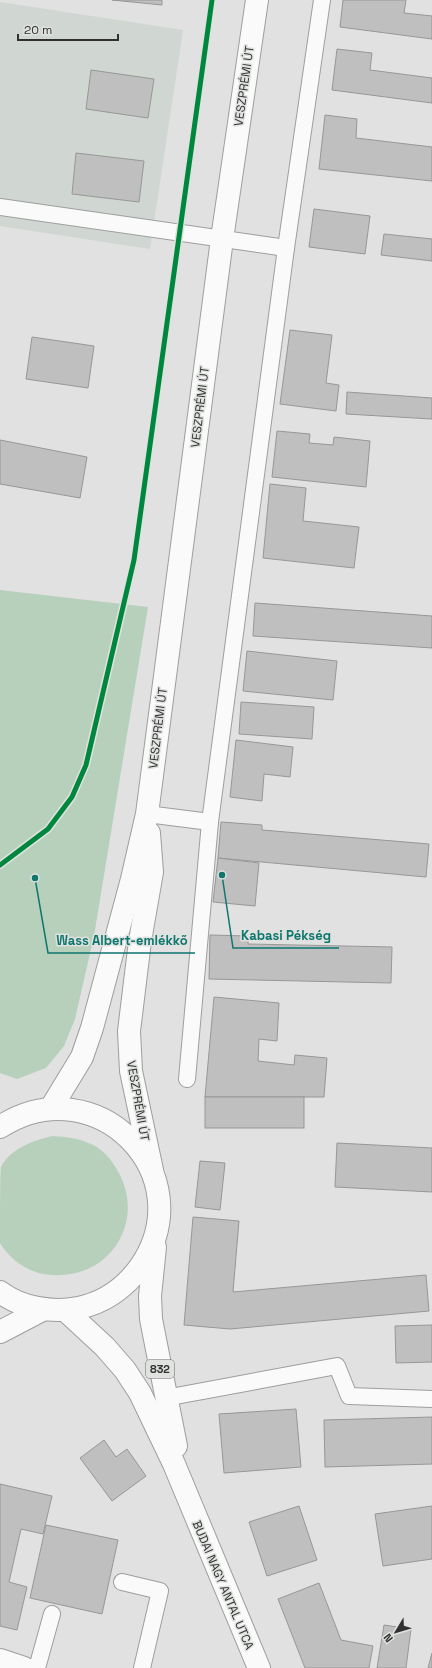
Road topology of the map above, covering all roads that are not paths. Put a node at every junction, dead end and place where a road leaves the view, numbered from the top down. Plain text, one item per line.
1 (257, 0) edge
2 (322, 0) edge
3 (0, 207) edge
4 (222, 239) junction
5 (286, 248) junction
6 (147, 814) junction
7 (210, 822) junction
8 (187, 1079) dead end
9 (51, 1108) junction
10 (5, 1118) edge
11 (152, 1174) junction
12 (156, 1234) junction
13 (0, 1292) edge
14 (44, 1309) junction
15 (65, 1310) junction
16 (0, 1332) edge
17 (165, 1398) junction
18 (432, 1399) edge
19 (188, 1502) junction
20 (122, 1582) dead end
21 (52, 1614) dead end
22 (0, 1660) edge
23 (24, 1668) edge
24 (37, 1668) edge
25 (142, 1668) edge
26 (258, 1668) edge

1 - 4 main road, VESZPRÉMI ÚT
2 - 5 lane
3 - 4 lane
4 - 5 lane
4 - 6 main road, VESZPRÉMI ÚT
5 - 7 lane
6 - 7 lane
6 - 9 main road, VESZPRÉMI ÚT
6 - 11 main road, VESZPRÉMI ÚT
7 - 8 lane
9 - 10 main road, 832
9 - 11 main road, 832
11 - 12 main road, 832
12 - 15 main road, 832
12 - 17 main road, BUDAI NAGY ANTAL UTCA / 832
13 - 14 main road, 832
14 - 15 main road, 832
14 - 16 main road
15 - 19 main road, BUDAI NAGY ANTAL UTCA / 832
17 - 18 lane
17 - 19 main road, BUDAI NAGY ANTAL UTCA / 832
19 - 26 main road, BUDAI NAGY ANTAL UTCA / 832
20 - 25 lane
21 - 24 lane
22 - 23 main road

